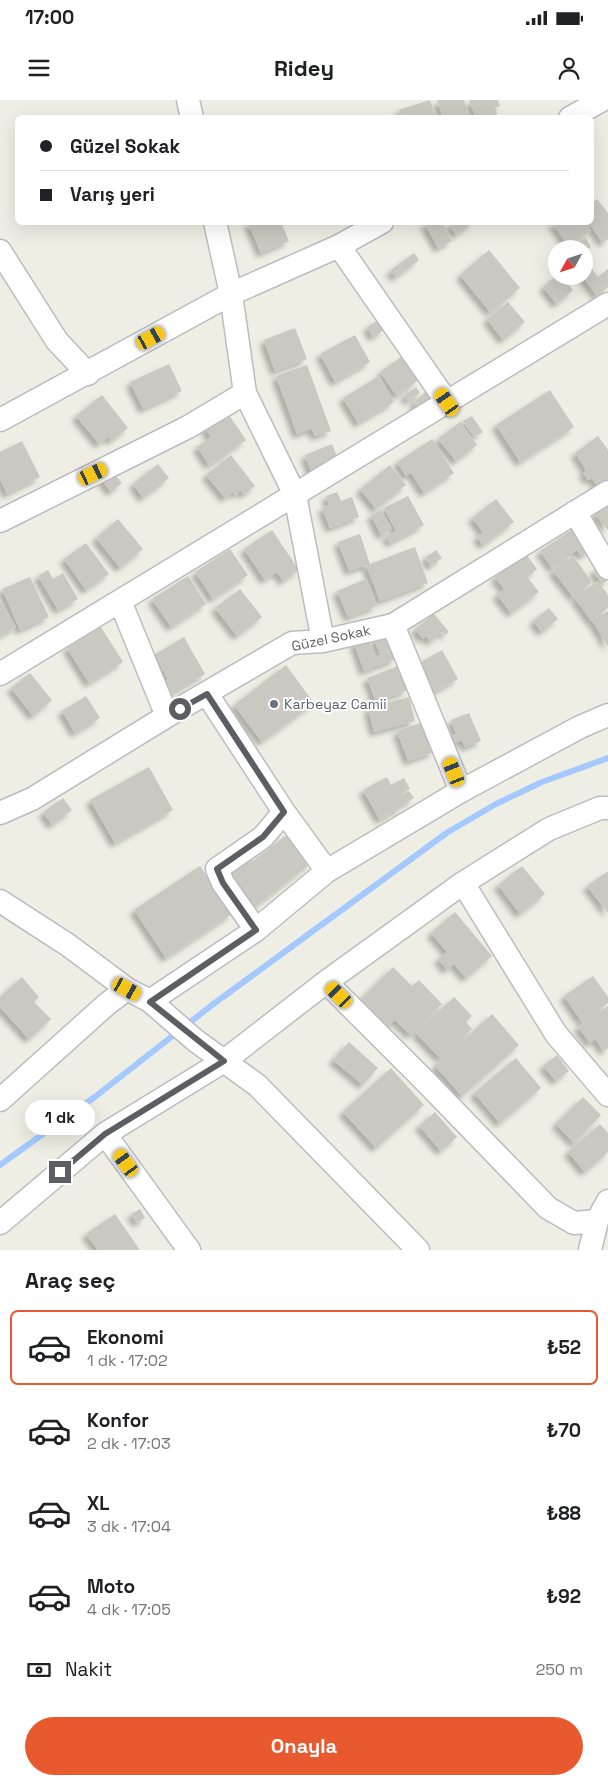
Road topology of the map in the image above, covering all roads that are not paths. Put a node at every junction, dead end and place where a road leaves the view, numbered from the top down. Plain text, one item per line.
1 (188, 100) edge
2 (602, 100) edge
3 (191, 115) edge
4 (575, 115) edge
5 (216, 225) edge
6 (377, 225) edge
7 (339, 246) junction
8 (0, 250) edge
9 (231, 294) junction
10 (608, 304) edge
11 (88, 374) junction
12 (245, 394) junction
13 (447, 402) junction
14 (0, 420) edge
15 (608, 492) edge
16 (295, 495) junction
17 (575, 512) junction
18 (0, 522) edge
19 (608, 568) edge
20 (120, 601) junction
21 (393, 625) junction
22 (323, 641) junction
23 (0, 674) edge
24 (207, 694) junction
25 (608, 715) edge
26 (167, 716) junction
27 (462, 791) junction
28 (608, 808) edge
29 (284, 812) junction
30 (0, 813) edge
31 (327, 871) junction
32 (463, 882) junction
33 (0, 901) edge
34 (256, 930) junction
35 (326, 982) junction
36 (127, 989) junction
37 (150, 1002) junction
38 (224, 1061) junction
39 (608, 1094) edge
40 (0, 1100) edge
41 (105, 1134) junction
42 (608, 1201) edge
43 (597, 1221) junction
44 (0, 1223) edge
45 (189, 1250) edge
46 (418, 1250) edge
47 (590, 1250) edge

1 - 3 street
2 - 4 street
5 - 9 street
6 - 7 street
7 - 9 street
7 - 13 street
8 - 11 street
9 - 11 street
9 - 12 street
10 - 13 street
11 - 14 street
12 - 16 street
12 - 18 street
13 - 16 street
15 - 17 street, Güzel Sokak
16 - 20 street
16 - 22 street
17 - 19 street
17 - 21 street, Güzel Sokak
20 - 23 street
20 - 26 street
21 - 22 street, Güzel Sokak
21 - 27 street
22 - 24 street, Güzel Sokak
24 - 26 street, Güzel Sokak
24 - 29 street
25 - 27 street
26 - 30 street, Güzel Sokak
27 - 31 street
28 - 32 street
29 - 31 street
29 - 34 street
31 - 34 street
32 - 35 street
32 - 39 street
33 - 36 street
34 - 37 street
35 - 38 street
35 - 43 street
36 - 37 street
36 - 40 street
37 - 38 street
38 - 41 street
38 - 46 street
41 - 44 street
41 - 45 street
42 - 43 street
43 - 47 street

